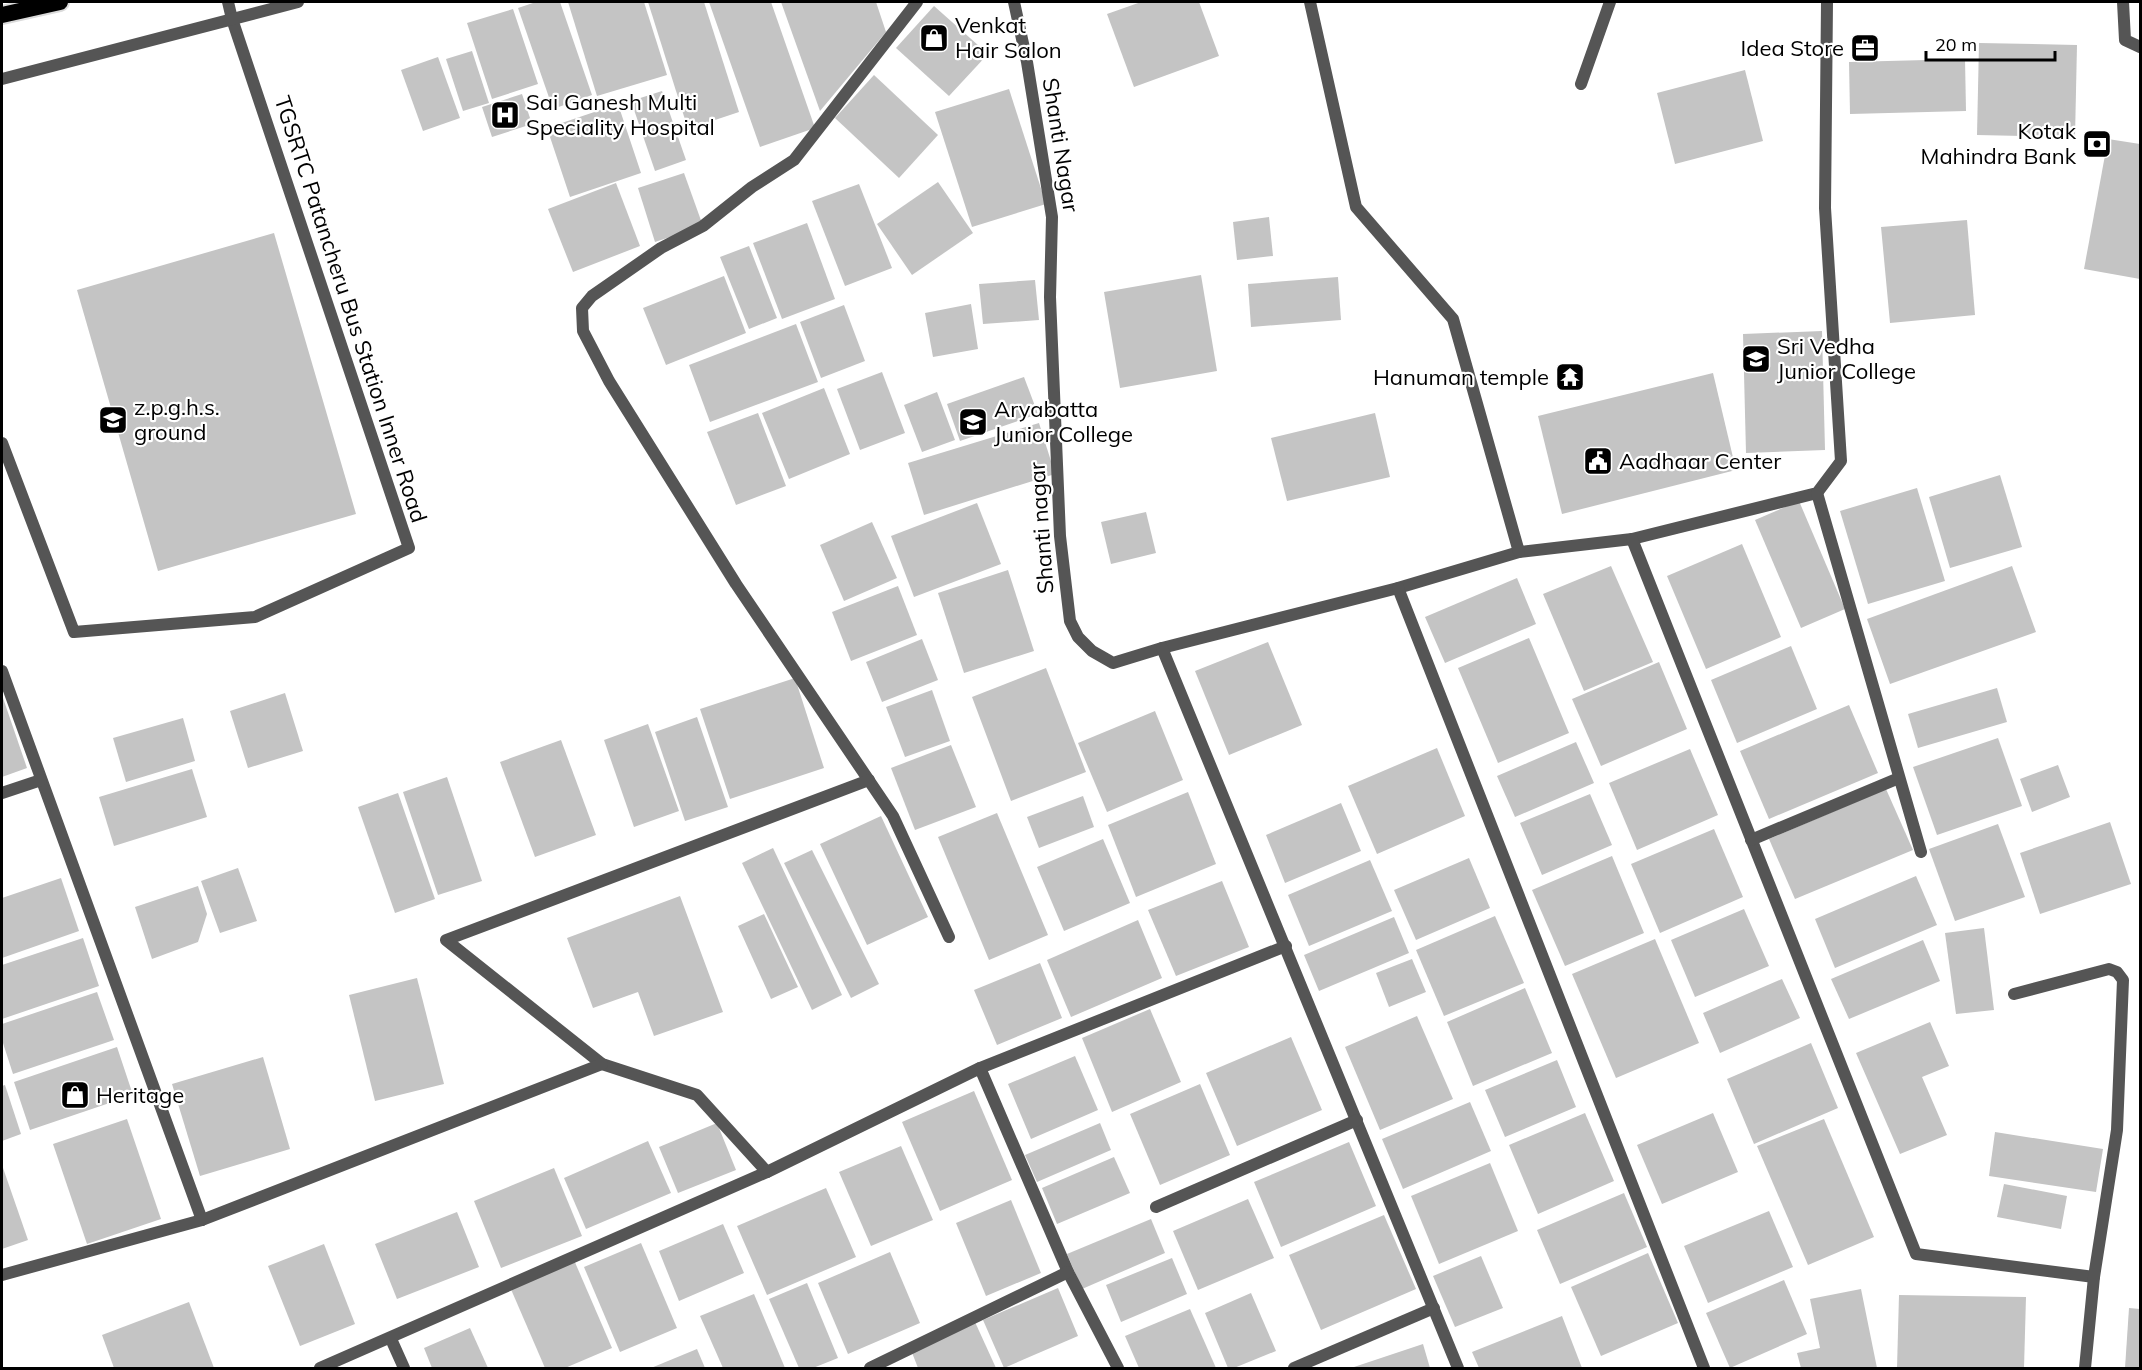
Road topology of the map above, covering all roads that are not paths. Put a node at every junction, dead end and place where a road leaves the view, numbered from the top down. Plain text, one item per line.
1 (60, 2) edge
2 (228, 2) edge
3 (298, 2) edge
4 (917, 2) edge
5 (1014, 2) edge
6 (1310, 2) edge
7 (1610, 2) edge
8 (1827, 2) edge
9 (2123, 2) edge
10 (2, 15) edge
11 (232, 19) junction
12 (2140, 47) edge
13 (2, 79) edge
14 (1581, 84) dead end
15 (1050, 297) joint
16 (2, 443) edge
17 (1818, 493) junction
18 (1632, 539) junction
19 (1519, 552) junction
20 (1398, 588) junction
21 (1162, 648) junction
22 (2, 671) edge
23 (1899, 778) junction
24 (40, 780) junction
25 (869, 780) junction
26 (2, 793) edge
27 (1751, 840) junction
28 (1921, 852) dead end
29 (949, 937) dead end
30 (1286, 946) junction
31 (2014, 994) dead end
32 (602, 1064) junction
33 (980, 1068) junction
34 (1357, 1120) junction
35 (767, 1172) junction
36 (1156, 1207) dead end
37 (202, 1220) junction
38 (1068, 1272) junction
39 (2, 1275) edge
40 (2094, 1277) junction
41 (1434, 1308) junction
42 (391, 1339) junction
43 (320, 1368) edge
44 (404, 1368) edge
45 (870, 1368) edge
46 (1118, 1368) edge
47 (1294, 1368) edge
48 (1458, 1368) edge
49 (1704, 1368) edge
50 (2085, 1368) edge

1 - 10 highway
2 - 11 street, TGSRTC Patancheru Bus Station Inner Road
3 - 11 street
4 - 25 street
5 - 15 street, Shanti Nagar
6 - 19 street
7 - 14 street
8 - 17 street
9 - 12 street
11 - 13 street
11 - 16 street, TGSRTC Patancheru Bus Station Inner Road
15 - 21 street, Shanti nagar
17 - 18 street
17 - 23 street
18 - 19 street
18 - 27 street
19 - 20 street
20 - 21 street
20 - 49 street
21 - 30 street
22 - 24 street
23 - 27 street
23 - 28 street
24 - 26 street
24 - 37 street
25 - 29 street
25 - 32 street
27 - 40 street
30 - 33 street
30 - 34 street
31 - 40 street
32 - 35 street
32 - 37 street
33 - 35 street
33 - 38 street
34 - 36 street
34 - 41 street
35 - 42 street
37 - 39 street
38 - 45 street
38 - 46 street
40 - 50 street
41 - 47 street
41 - 48 street
42 - 43 street
42 - 44 street

